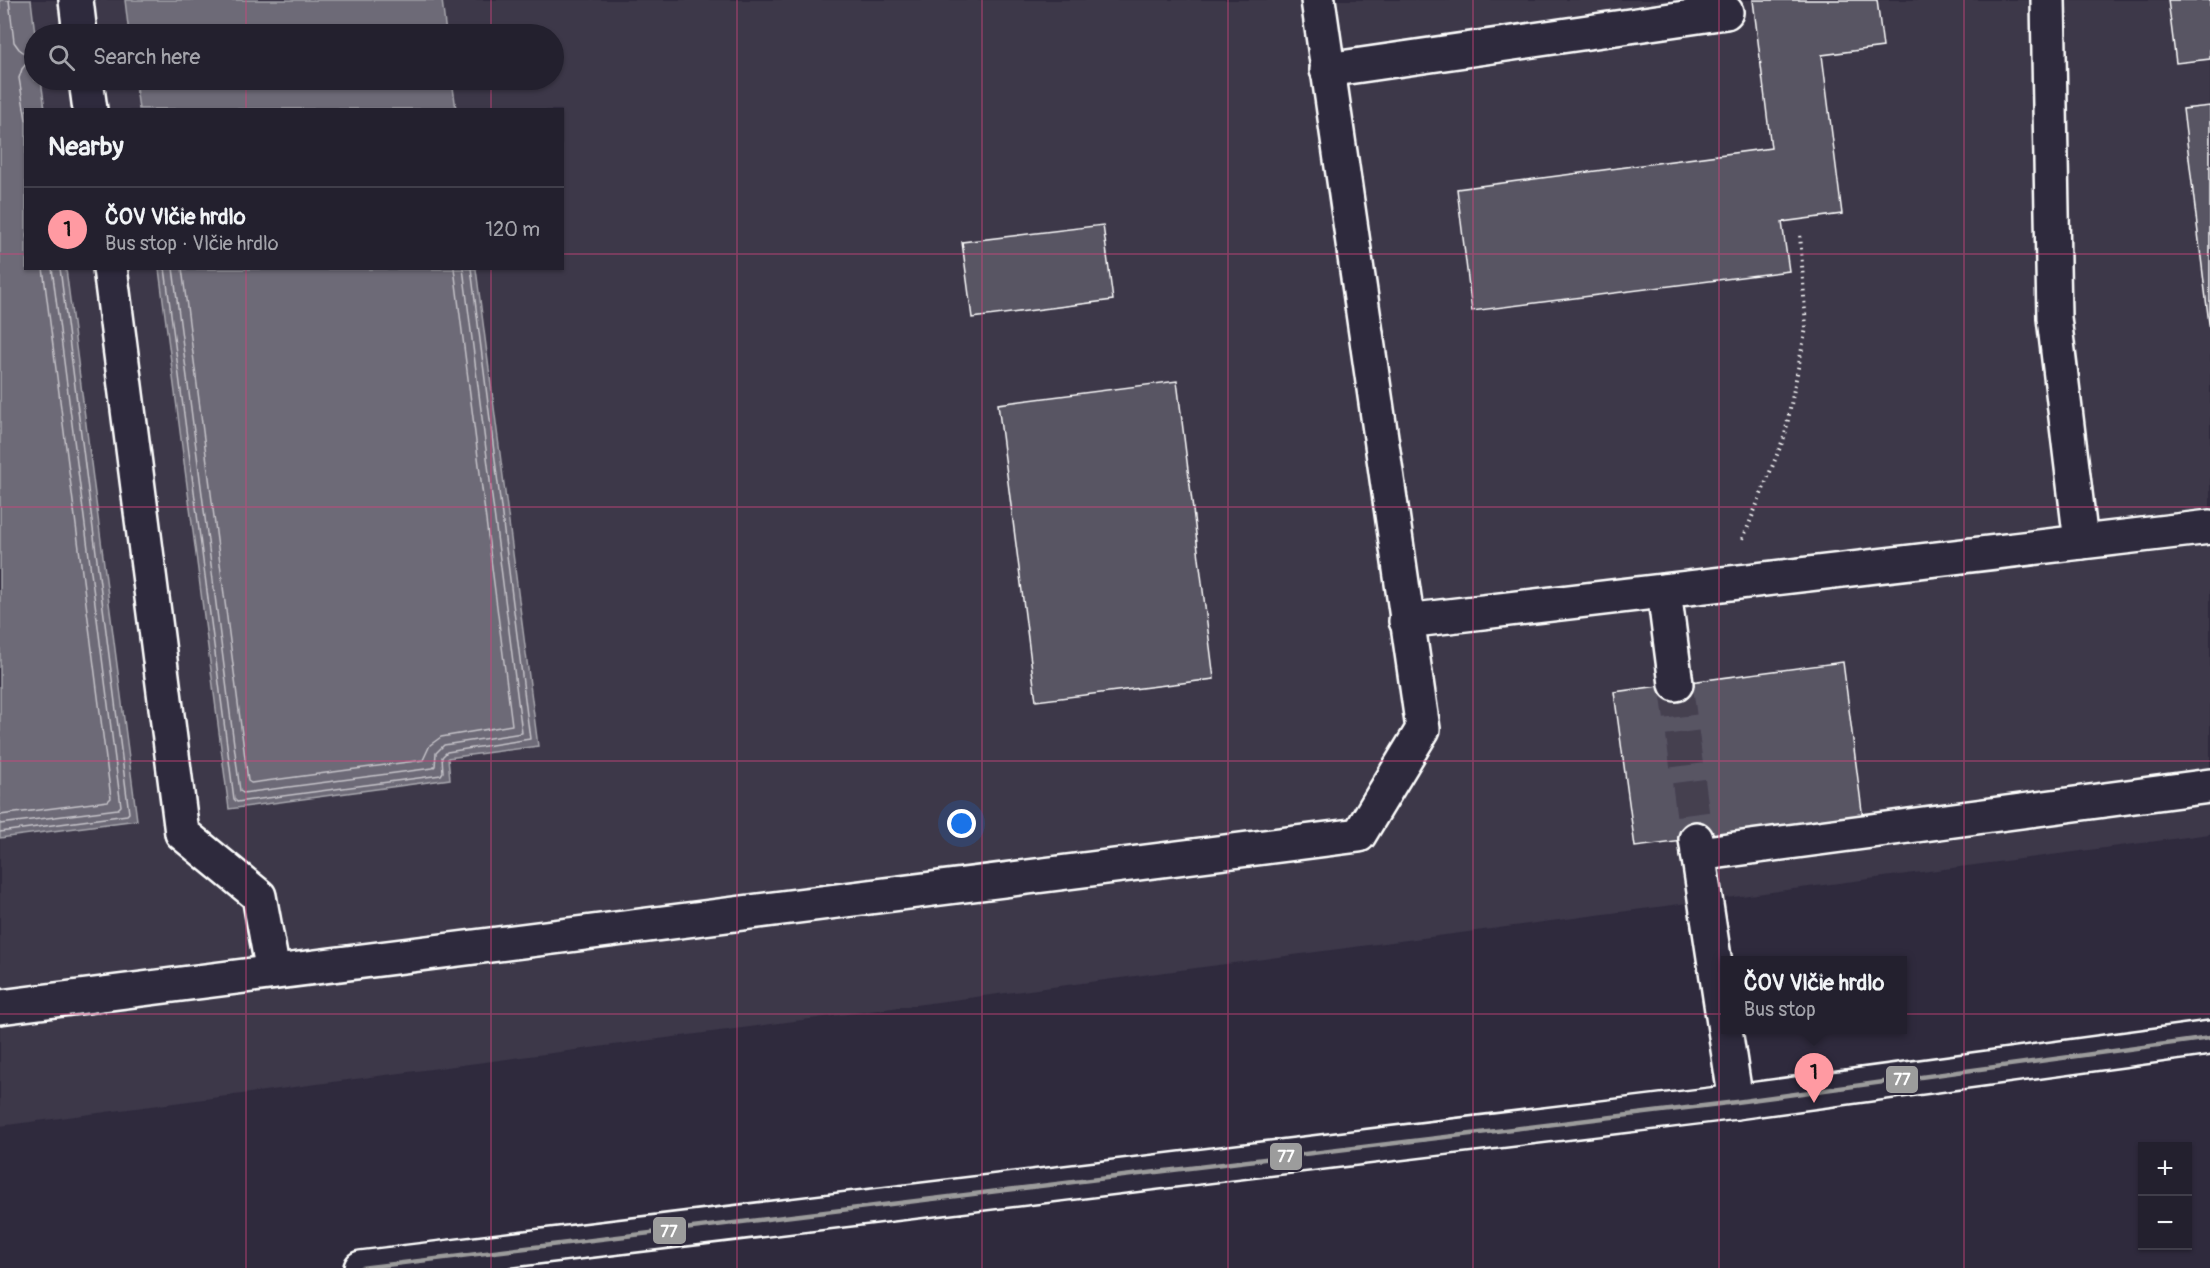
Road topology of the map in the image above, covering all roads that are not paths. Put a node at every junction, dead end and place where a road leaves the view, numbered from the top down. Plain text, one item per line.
1 (76, 0) edge
2 (1318, 0) edge
3 (2048, 0) edge
4 (1726, 12) dead end
5 (79, 24) edge
6 (1327, 70) junction
7 (87, 90) edge
8 (90, 108) edge
9 (110, 270) edge
10 (2210, 527) edge
11 (2081, 542) junction
12 (1664, 591) junction
13 (1406, 621) junction
14 (1676, 684) tunnel mouth
15 (2210, 786) edge
16 (273, 972) junction
17 (1721, 1004) edge
18 (0, 1007) edge
19 (1726, 1034) edge
20 (2210, 1038) edge
21 (1736, 1102) junction
22 (361, 1268) edge

1 - 5 street
2 - 6 street
3 - 11 street
4 - 6 street
6 - 13 street
7 - 8 street
9 - 16 street
10 - 11 street
11 - 12 street
12 - 13 street
12 - 14 street
13 - 16 street
15 - 17 street
16 - 18 street
19 - 21 street
20 - 21 street
21 - 22 street

